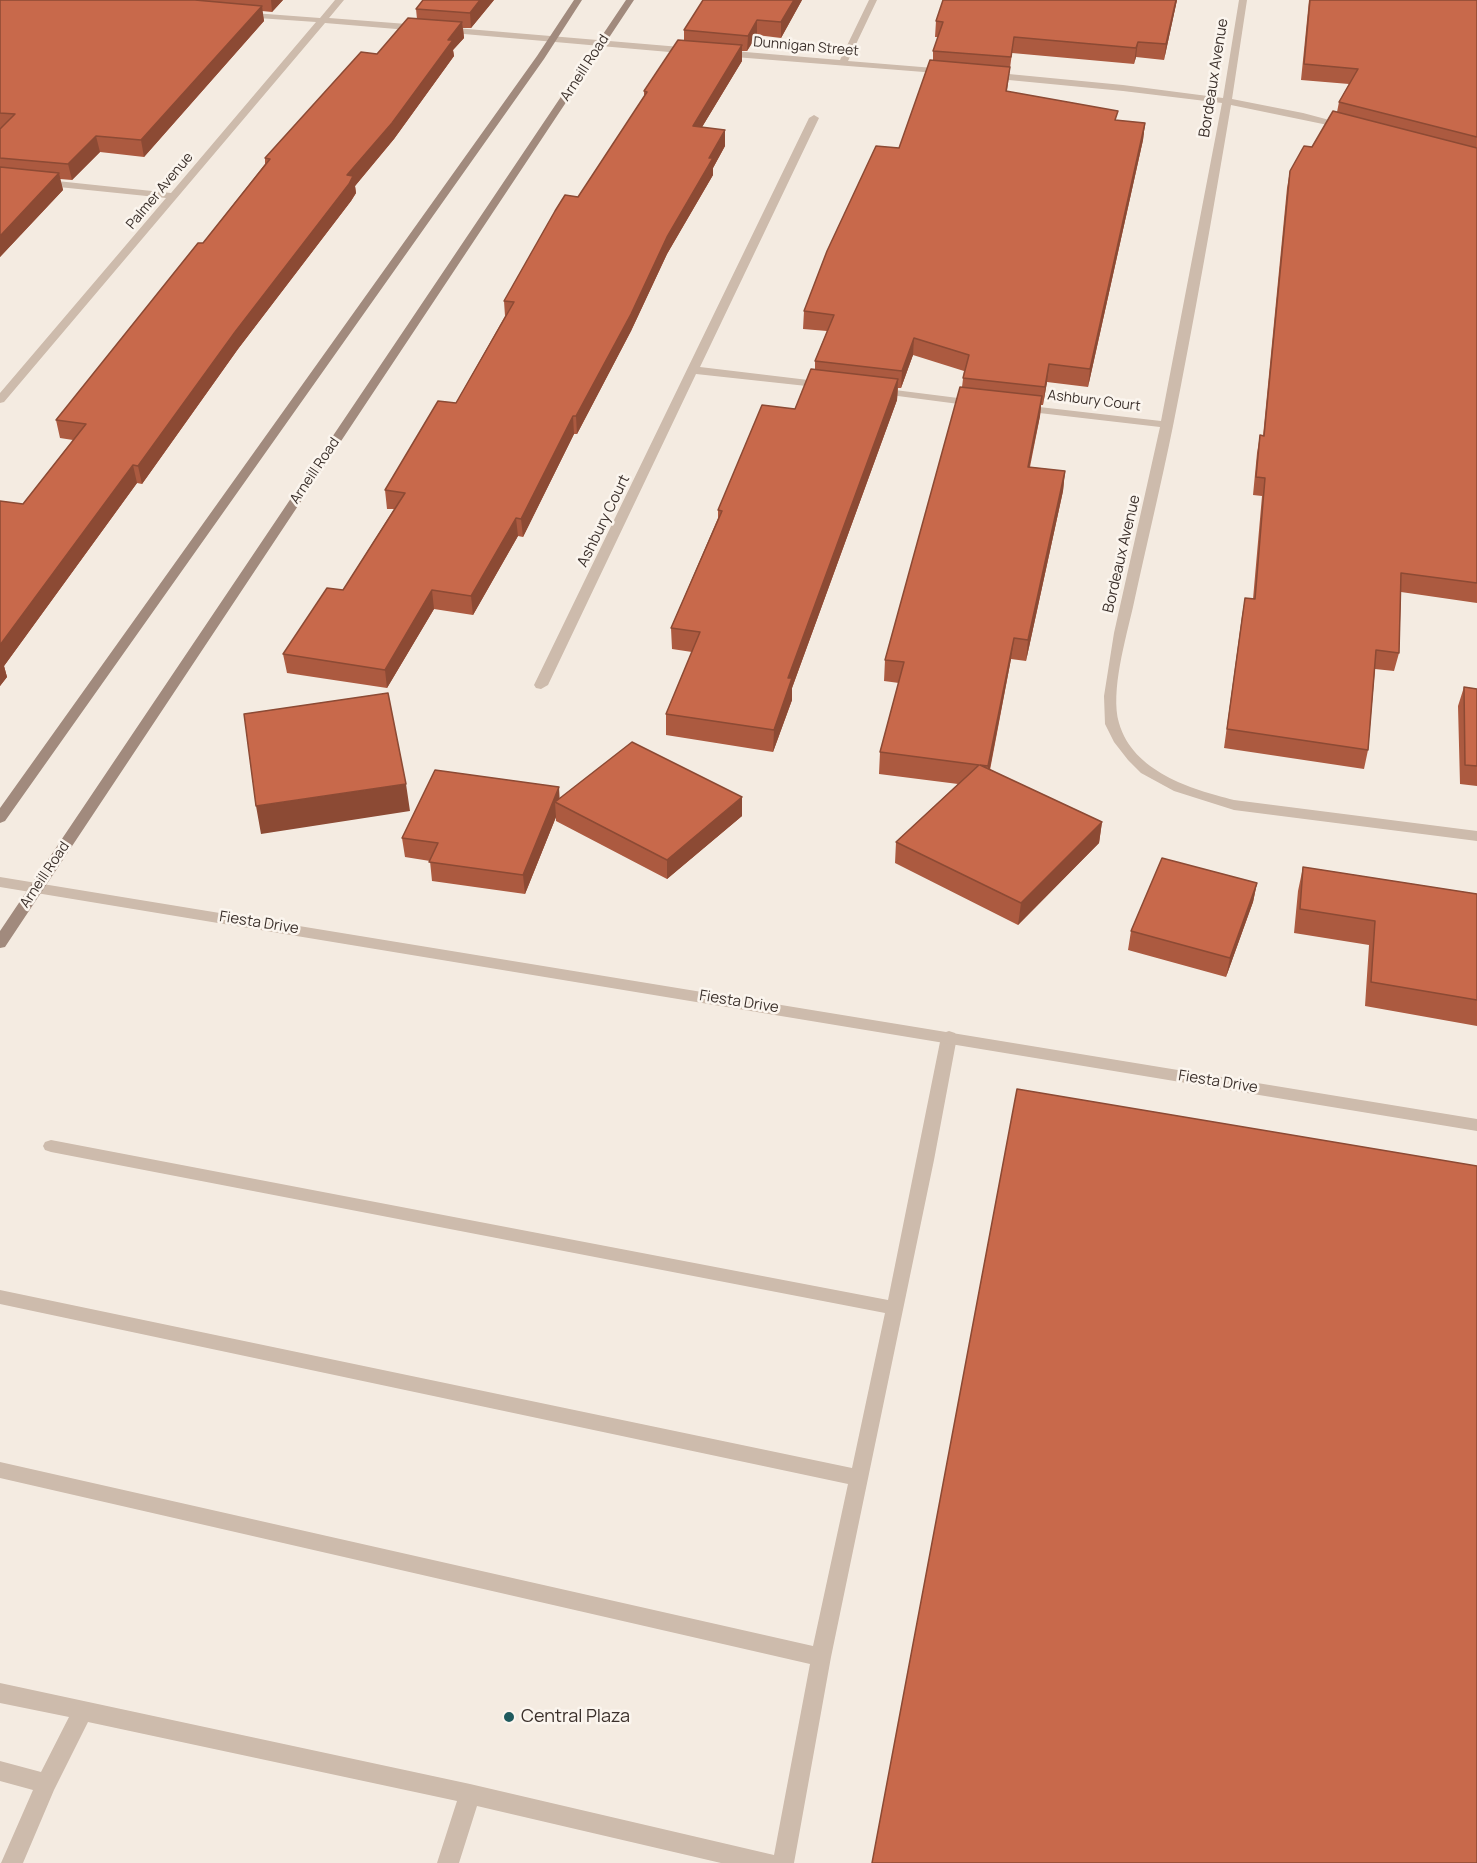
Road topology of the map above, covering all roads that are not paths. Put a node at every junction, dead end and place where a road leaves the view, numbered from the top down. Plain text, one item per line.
1 (340, 0) edge
2 (578, 0) edge
3 (630, 0) edge
4 (873, 0) edge
5 (1244, 0) edge
6 (228, 13) edge
7 (323, 20) junction
8 (426, 29) edge
9 (437, 30) edge
10 (553, 39) junction
11 (601, 43) junction
12 (700, 51) edge
13 (712, 52) edge
14 (843, 63) junction
15 (958, 73) edge
16 (981, 75) edge
17 (1228, 102) junction
18 (814, 118) dead end
19 (1355, 128) edge
20 (0, 178) edge
21 (174, 196) junction
22 (694, 370) junction
23 (836, 386) edge
24 (872, 391) edge
25 (0, 400) edge
26 (990, 404) edge
27 (1014, 407) edge
28 (1168, 425) junction
29 (541, 685) dead end
30 (0, 818) edge
31 (1477, 836) edge
32 (0, 882) edge
33 (36, 888) junction
34 (0, 943) edge
35 (949, 1037) junction
36 (1477, 1125) edge
37 (51, 1146) dead end
38 (0, 1297) edge
39 (894, 1308) junction
40 (0, 1470) edge
41 (858, 1478) junction
42 (821, 1657) junction
43 (0, 1693) edge
44 (81, 1712) junction
45 (0, 1771) edge
46 (46, 1783) junction
47 (470, 1794) junction
48 (12, 1863) edge
49 (448, 1863) edge
50 (767, 1863) edge
51 (783, 1863) edge

1 - 7 street, Palmer Avenue
2 - 10 main road
3 - 11 main road, Arneill Road
4 - 14 street
5 - 17 street, Bordeaux Avenue
6 - 7 street
7 - 8 street
7 - 21 street, Palmer Avenue
9 - 10 street
10 - 11 street
10 - 30 main road
11 - 12 street
11 - 33 main road, Arneill Road
13 - 14 street, Dunnigan Street
14 - 15 street, Dunnigan Street
16 - 17 street
17 - 19 street
17 - 28 street, Bordeaux Avenue
18 - 22 street, Ashbury Court
20 - 21 street
21 - 25 street, Palmer Avenue
22 - 23 street
22 - 29 street, Ashbury Court
24 - 26 street
27 - 28 street, Ashbury Court
28 - 31 street, Bordeaux Avenue
32 - 33 street, Fiesta Drive
33 - 34 main road, Arneill Road
33 - 35 street, Fiesta Drive
35 - 36 street, Fiesta Drive
35 - 39 street
37 - 39 street
38 - 41 street
39 - 41 street
40 - 42 street
41 - 42 street
42 - 51 street
43 - 44 street
44 - 46 street
44 - 47 street
45 - 46 street
46 - 48 street
47 - 49 street
47 - 50 street

